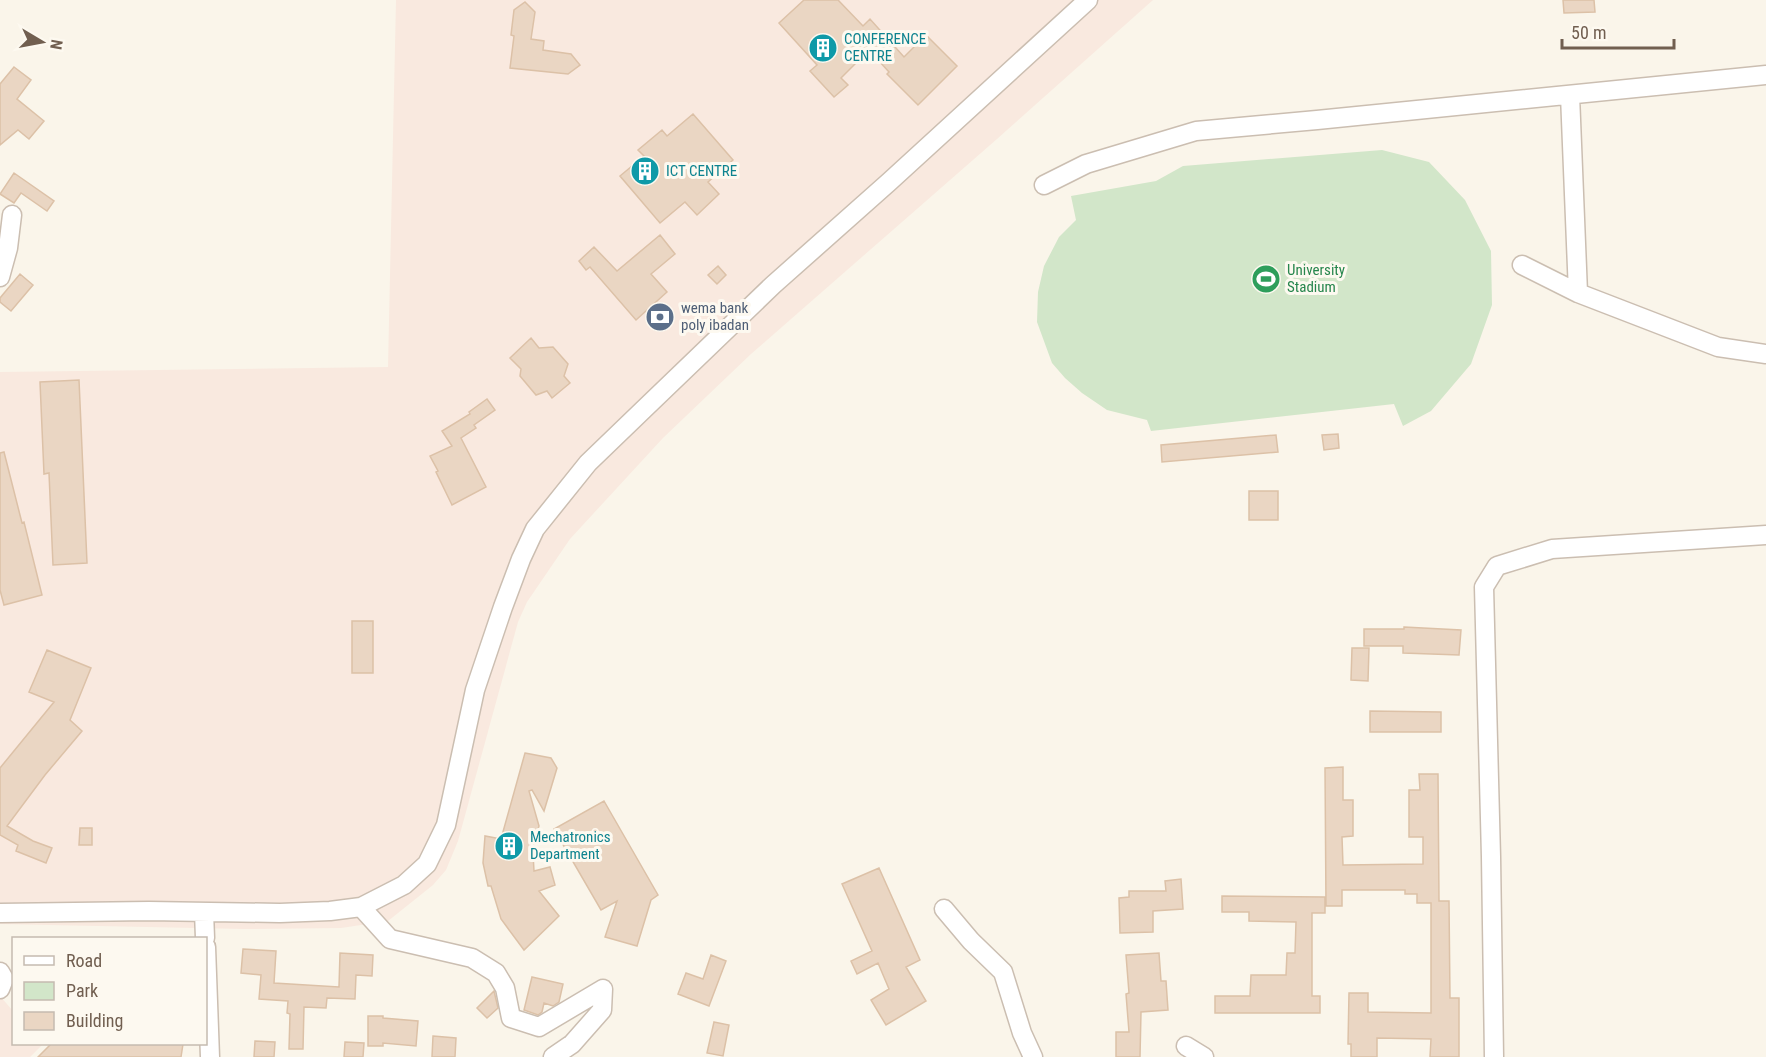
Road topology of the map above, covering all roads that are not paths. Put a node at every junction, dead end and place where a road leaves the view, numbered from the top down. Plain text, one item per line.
1 (1088, 0) edge
2 (1766, 75) edge
3 (1570, 95) junction
4 (1044, 185) dead end
5 (12, 214) dead end
6 (1522, 265) dead end
7 (0, 277) edge
8 (1578, 293) junction
9 (1766, 354) edge
10 (1766, 535) edge
11 (361, 907) junction
12 (944, 909) dead end
13 (204, 912) junction
14 (0, 913) edge
15 (205, 937) edge
16 (0, 972) edge
17 (207, 974) edge
18 (0, 989) edge
19 (1186, 1047) dead end
20 (210, 1057) edge
21 (553, 1057) edge
22 (1033, 1057) edge
23 (1204, 1057) edge
24 (1494, 1057) edge

1 - 11 street
2 - 3 street
3 - 4 street
3 - 8 street
5 - 7 street
6 - 8 street
8 - 9 street
10 - 24 street
11 - 13 street
11 - 21 street
12 - 22 street
13 - 14 street
13 - 15 street
16 - 18 street
17 - 20 street
19 - 23 street

